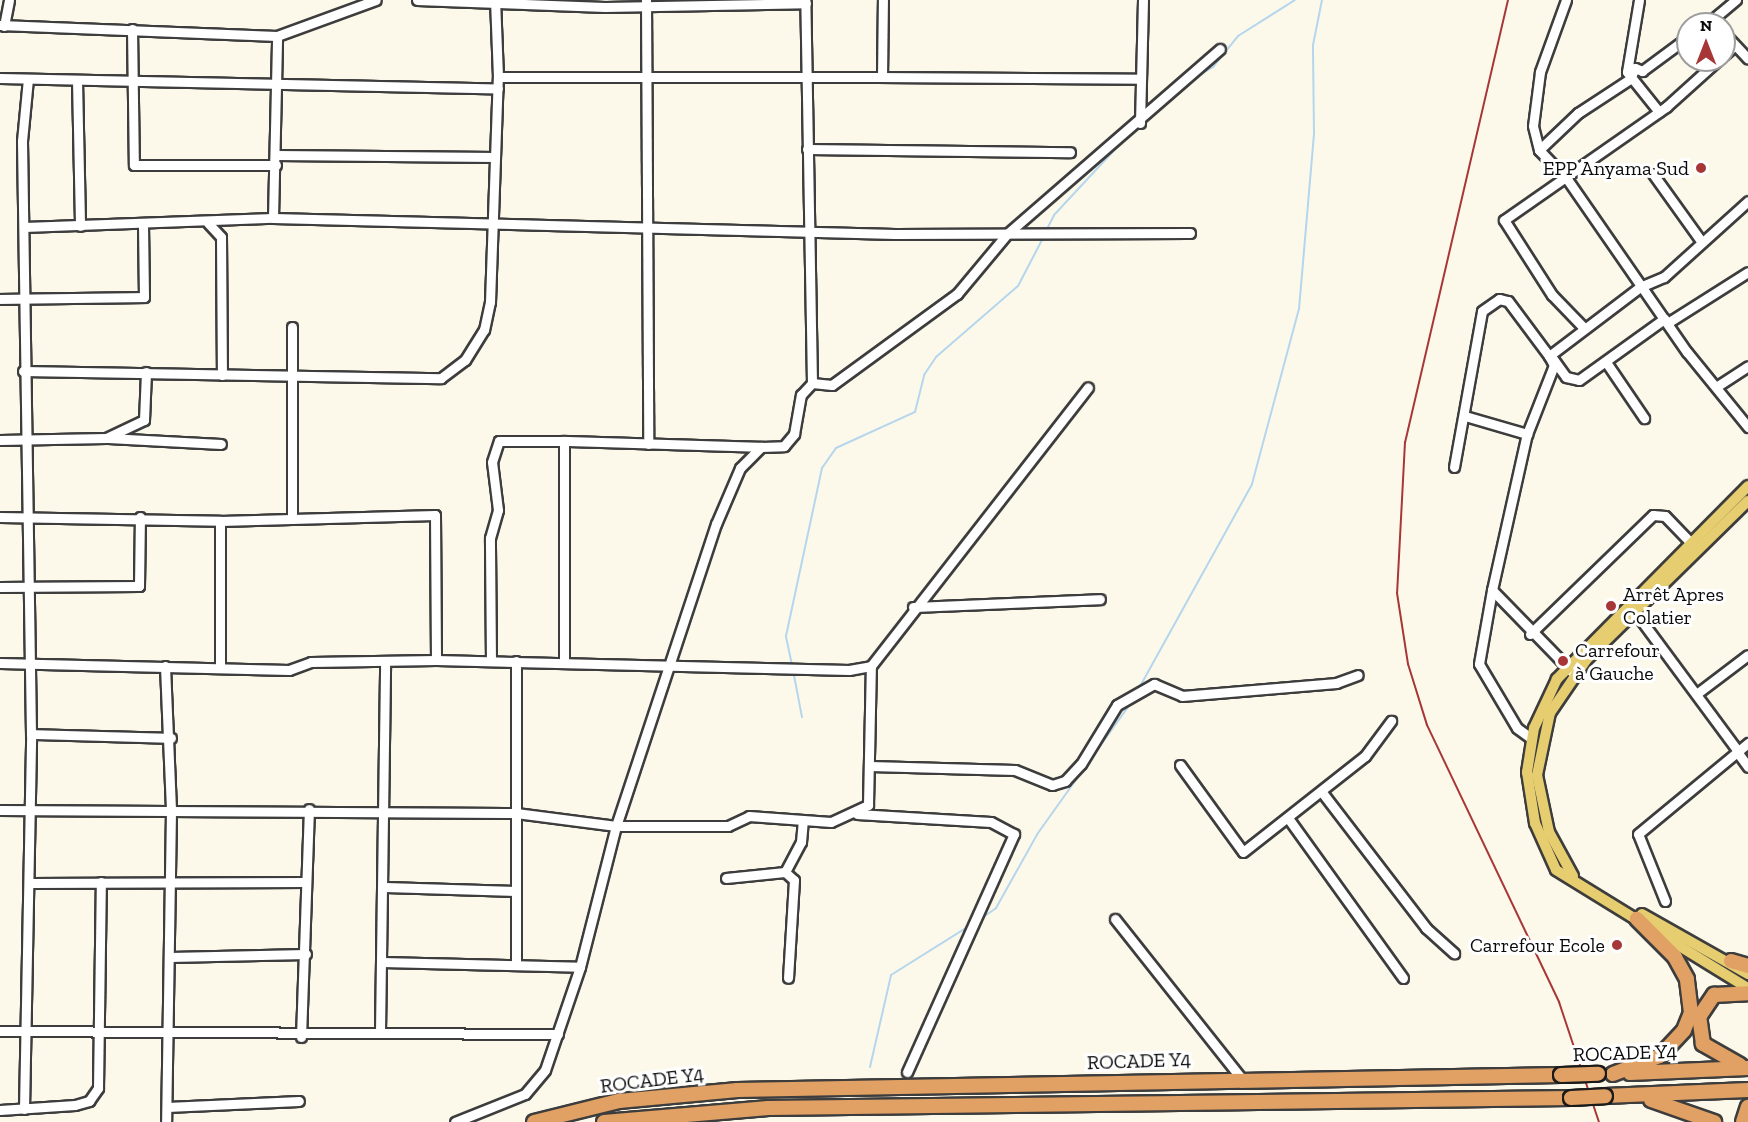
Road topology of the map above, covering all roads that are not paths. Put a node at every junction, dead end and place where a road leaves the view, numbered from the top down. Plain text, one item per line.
1 (9, 0) edge
2 (376, 0) edge
3 (417, 0) edge
4 (883, 0) edge
5 (1143, 0) edge
6 (1566, 0) edge
7 (1639, 0) edge
8 (1736, 0) edge
9 (495, 2) edge
10 (646, 2) edge
11 (806, 2) edge
12 (1723, 12) edge
13 (2, 25) edge
14 (132, 29) junction
15 (277, 36) junction
16 (1676, 45) edge
17 (1736, 48) edge
18 (1220, 49) dead end
19 (1748, 59) edge
20 (1704, 72) edge
21 (498, 77) junction
22 (645, 77) junction
23 (808, 77) junction
24 (882, 77) junction
25 (0, 78) edge
26 (28, 78) junction
27 (1141, 79) junction
28 (1630, 79) junction
29 (77, 80) junction
30 (276, 80) junction
31 (131, 82) junction
32 (498, 88) junction
33 (1659, 112) junction
34 (1140, 123) junction
35 (807, 149) junction
36 (1539, 150) junction
37 (1070, 152) dead end
38 (495, 157) junction
39 (276, 160) junction
40 (1653, 174) dead end
41 (1567, 179) junction
42 (1748, 201) edge
43 (273, 218) junction
44 (208, 223) junction
45 (143, 225) junction
46 (491, 225) junction
47 (80, 226) junction
48 (24, 227) junction
49 (646, 229) junction
50 (812, 232) junction
51 (1190, 233) dead end
52 (1007, 234) junction
53 (1701, 241) junction
54 (1748, 272) edge
55 (1640, 287) junction
56 (0, 298) edge
57 (21, 299) junction
58 (1667, 320) junction
59 (292, 327) dead end
60 (1584, 328) junction
61 (1550, 355) junction
62 (1606, 362) junction
63 (1748, 366) edge
64 (23, 371) junction
65 (146, 372) junction
66 (222, 375) junction
67 (290, 377) junction
68 (812, 383) junction
69 (1088, 387) dead end
70 (1716, 387) junction
71 (1465, 416) junction
72 (1644, 418) dead end
73 (1748, 427) edge
74 (1527, 434) junction
75 (106, 438) junction
76 (0, 441) edge
77 (24, 441) junction
78 (564, 441) junction
79 (221, 444) dead end
80 (648, 444) junction
81 (761, 447) junction
82 (1454, 467) dead end
83 (1748, 486) edge
84 (1748, 501) edge
85 (29, 517) junction
86 (141, 517) junction
87 (292, 517) junction
88 (0, 518) edge
89 (220, 521) junction
90 (1690, 543) junction
91 (0, 587) edge
92 (29, 588) junction
93 (1492, 590) junction
94 (1100, 599) dead end
95 (913, 607) junction
96 (1635, 612) junction
97 (1530, 634) junction
98 (1748, 656) edge
99 (436, 660) junction
100 (491, 661) junction
101 (516, 661) junction
102 (564, 661) junction
103 (385, 662) junction
104 (0, 663) edge
105 (30, 664) junction
106 (671, 665) junction
107 (165, 666) junction
108 (220, 666) junction
109 (871, 666) junction
110 (1570, 671) junction
111 (1358, 675) dead end
112 (1699, 692) junction
113 (1391, 721) dead end
114 (31, 734) junction
115 (171, 738) junction
116 (1531, 738) junction
117 (1748, 743) edge
118 (1738, 752) junction
119 (1180, 765) dead end
120 (870, 766) junction
121 (1748, 767) edge
122 (1321, 790) junction
123 (309, 809) junction
124 (0, 810) edge
125 (30, 811) junction
126 (171, 811) junction
127 (384, 811) junction
128 (516, 813) junction
129 (857, 814) junction
130 (1288, 818) junction
131 (803, 820) junction
132 (616, 826) junction
133 (785, 872) junction
134 (726, 878) dead end
135 (101, 882) junction
136 (306, 882) junction
137 (30, 883) junction
138 (170, 883) junction
139 (385, 887) junction
140 (516, 891) junction
141 (1665, 901) dead end
142 (1115, 919) dead end
143 (1637, 919) junction
144 (1454, 952) dead end
145 (306, 954) junction
146 (170, 957) junction
147 (1731, 961) junction
148 (382, 962) junction
149 (516, 965) junction
150 (1748, 966) edge
151 (580, 967) junction
152 (1748, 974) edge
153 (788, 978) dead end
154 (1403, 978) dead end
155 (1748, 988) edge
156 (1748, 993) edge
157 (102, 1030) junction
158 (169, 1030) junction
159 (0, 1031) edge
160 (26, 1032) junction
161 (380, 1032) junction
162 (558, 1034) junction
163 (301, 1036) junction
164 (1748, 1067) edge
165 (907, 1072) dead end
166 (1613, 1074) junction
167 (1242, 1079) junction
168 (1748, 1090) edge
169 (1622, 1096) junction
170 (298, 1101) dead end
171 (167, 1107) junction
172 (1748, 1107) edge
173 (24, 1109) junction
174 (0, 1110) edge
175 (166, 1122) edge
176 (455, 1122) edge
177 (534, 1122) edge
178 (604, 1122) edge
179 (1714, 1122) edge
180 (1743, 1122) edge

1 - 13 street
2 - 15 street
3 - 9 street
4 - 24 street
5 - 27 street
6 - 36 street
7 - 28 street
8 - 12 street
9 - 10 street
9 - 21 street
10 - 11 street
10 - 22 street
11 - 23 street
13 - 14 street
14 - 15 street
14 - 31 street
15 - 30 street
16 - 28 street
17 - 19 street
18 - 34 street
20 - 33 street
21 - 22 street
21 - 32 street
22 - 23 street
22 - 49 street
23 - 24 street
23 - 35 street
24 - 27 street
25 - 26 street
26 - 29 street
26 - 48 street
27 - 34 street
28 - 33 street
28 - 36 street
29 - 31 street
29 - 47 street
30 - 31 street
30 - 32 street
30 - 39 street
31 - 39 street
32 - 38 street
33 - 41 street
34 - 52 street
35 - 37 street
35 - 50 street
36 - 41 street
38 - 39 street
38 - 46 street
39 - 43 street
40 - 53 street
41 - 55 street
41 - 60 street
42 - 53 street
43 - 44 street
43 - 46 street
44 - 45 street
44 - 66 street
45 - 47 street
45 - 57 street
46 - 49 street
46 - 67 street
47 - 48 street
48 - 57 street
49 - 50 street
49 - 80 street
50 - 52 street
50 - 68 street
51 - 52 street
52 - 68 street
53 - 55 street
54 - 58 street
55 - 58 street
55 - 60 street
56 - 57 street
57 - 64 street
58 - 62 street
58 - 70 street
59 - 67 street
60 - 61 street
61 - 62 street
61 - 71 street
61 - 74 street
62 - 72 street
63 - 70 street
64 - 65 street
64 - 77 street
65 - 66 street
65 - 75 street
66 - 67 street
67 - 87 street
68 - 81 street
69 - 95 street
70 - 73 street
71 - 74 street
71 - 82 street
74 - 93 street
75 - 77 street
75 - 79 street
76 - 77 street
77 - 85 street
78 - 80 street
78 - 100 street
78 - 102 street
80 - 81 street
81 - 106 street
83 - 90 main road
84 - 96 main road
85 - 86 street
85 - 88 street
85 - 92 street
86 - 89 street
86 - 92 street
87 - 89 street
87 - 99 street
89 - 108 street
90 - 97 street
90 - 110 main road
91 - 92 street
92 - 105 street
93 - 97 street
93 - 116 street
94 - 95 street
95 - 109 street
96 - 110 main road
96 - 112 street
97 - 110 street
98 - 112 street
99 - 100 street
99 - 103 street
100 - 101 street
101 - 102 street
101 - 128 street
102 - 106 street
103 - 108 street
103 - 127 street
104 - 105 street
105 - 107 street
105 - 114 street
106 - 109 street
106 - 132 street
107 - 108 street
107 - 115 street
109 - 120 street
110 - 116 main road
110 - 147 main road
111 - 120 street
112 - 118 street
113 - 122 street
114 - 115 street
114 - 125 street
115 - 126 street
116 - 143 main road
117 - 118 street
118 - 121 street
118 - 141 street
119 - 130 street
120 - 129 street
122 - 130 street
122 - 144 street
123 - 126 street
123 - 127 street
123 - 136 street
124 - 125 street
125 - 126 street
125 - 137 street
126 - 138 street
127 - 128 street
127 - 139 street
128 - 132 street
128 - 140 street
129 - 131 street
129 - 165 street
130 - 154 street
131 - 132 street
131 - 133 street
132 - 151 street
133 - 134 street
133 - 153 street
135 - 137 street
135 - 138 street
135 - 157 street
136 - 138 street
136 - 145 street
137 - 160 street
138 - 146 street
139 - 140 street
139 - 148 street
140 - 149 street
142 - 167 street
143 - 155 main road
143 - 166 highway
145 - 146 street
145 - 163 street
146 - 158 street
147 - 150 highway
147 - 152 main road
148 - 149 street
148 - 161 street
149 - 151 street
151 - 162 street
156 - 164 highway
157 - 158 street
157 - 160 street
157 - 173 street
158 - 163 street
158 - 171 street
159 - 160 street
160 - 173 street
161 - 162 street
161 - 163 street
162 - 176 street
164 - 166 highway, ROCADE Y4
166 - 167 highway, ROCADE Y4, bridge
167 - 177 highway, ROCADE Y4
168 - 169 highway, ROCADE Y4
169 - 178 highway, ROCADE Y4, bridge
169 - 179 highway
170 - 171 street
171 - 175 street
172 - 180 highway
173 - 174 street

